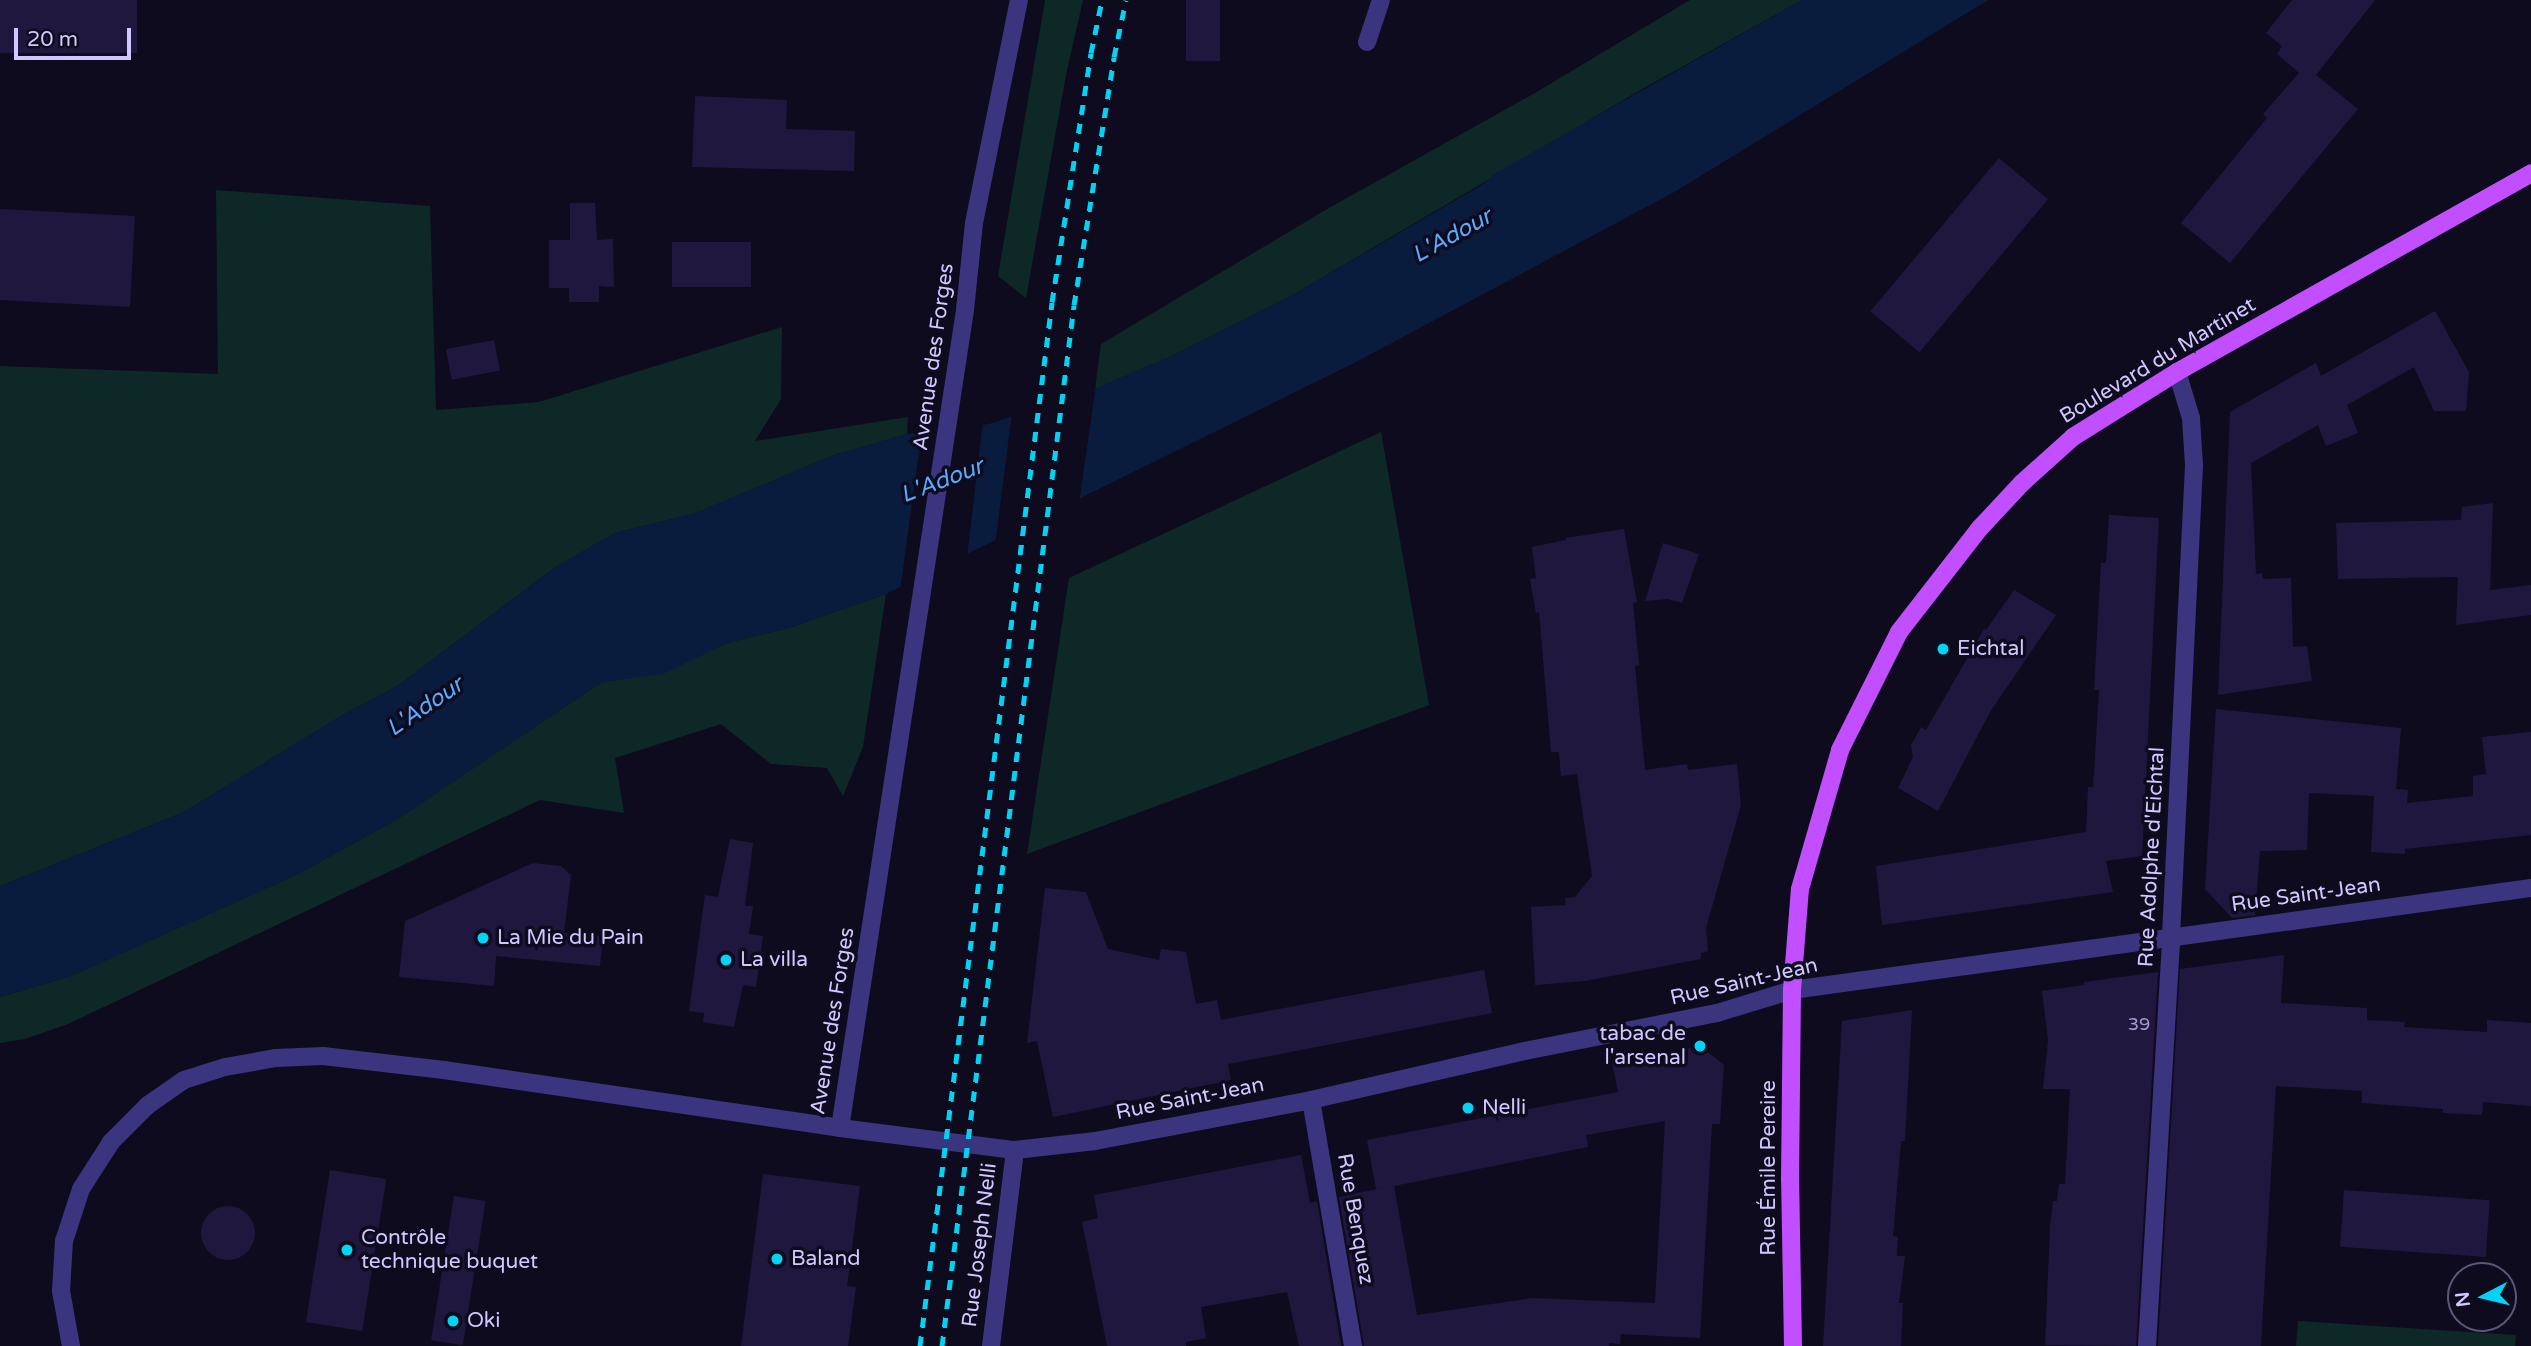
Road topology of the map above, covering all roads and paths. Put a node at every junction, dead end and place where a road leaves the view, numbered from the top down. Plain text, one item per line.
1 (1020, 0) edge
2 (1381, 0) edge
3 (1367, 42) dead end
4 (2531, 173) edge
5 (2177, 372) junction
6 (2531, 888) edge
7 (2171, 936) junction
8 (1792, 990) junction
9 (1311, 1100) junction
10 (840, 1128) junction
11 (1015, 1150) junction
12 (71, 1346) edge
13 (991, 1346) edge
14 (1353, 1346) edge
15 (1793, 1346) edge
16 (2147, 1346) edge

1 - 10 street, Avenue des Forges
2 - 3 street
4 - 5 main road, Boulevard du Martinet
5 - 7 street, Rue Adolphe d'Eichtal
5 - 8 main road, Boulevard du Martinet
6 - 7 street, Rue Saint-Jean
7 - 8 street, Rue Saint-Jean
7 - 16 street, Rue Adolphe d'Eichtal
8 - 9 street, Rue Saint-Jean
8 - 15 main road, Rue Émile Pereire
9 - 11 street, Rue Saint-Jean
9 - 14 street, Rue Benquez
10 - 11 street, Rue Saint-Jean
10 - 12 street, Avenue des Forges
11 - 13 street, Rue Joseph Nelli

